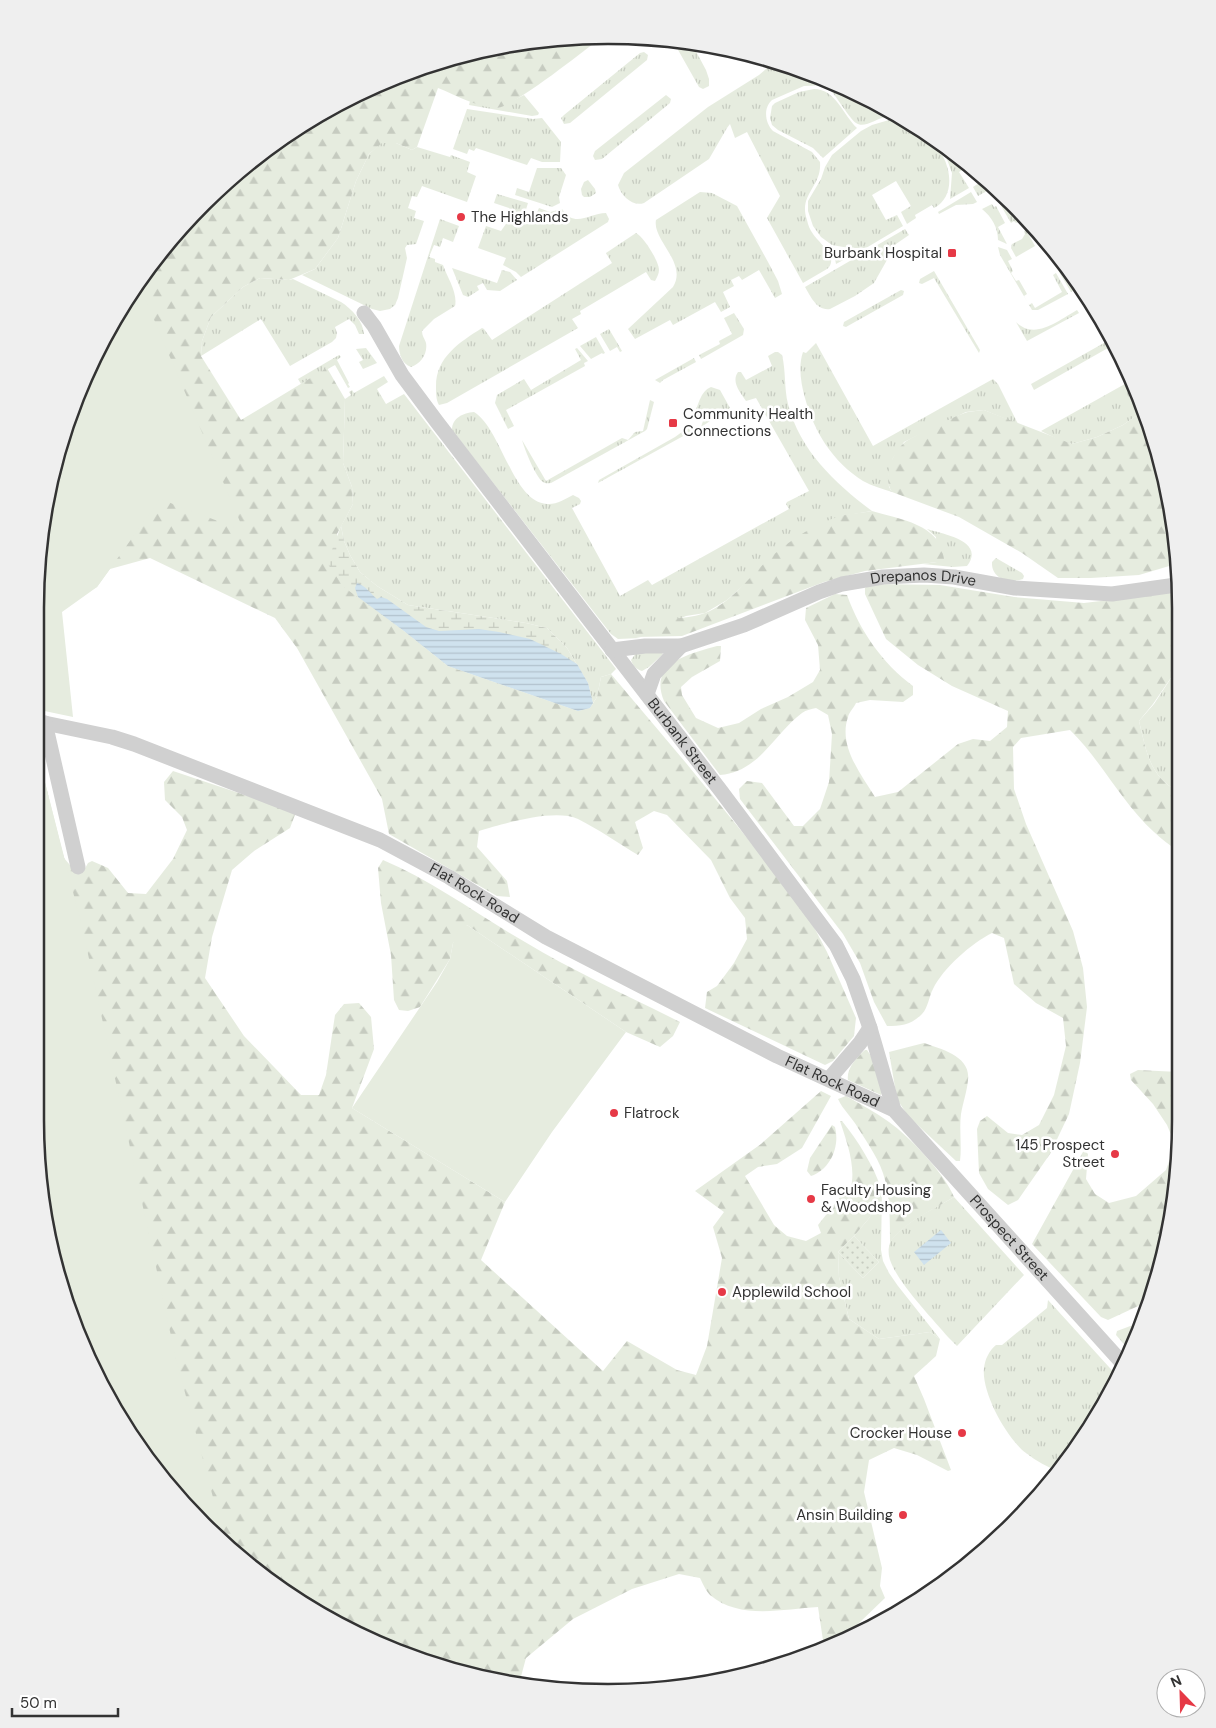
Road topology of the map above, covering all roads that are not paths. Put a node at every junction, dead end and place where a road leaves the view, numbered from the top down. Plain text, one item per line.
1 (364, 313) dead end
2 (1171, 585) edge
3 (681, 646) junction
4 (612, 650) junction
5 (647, 694) junction
6 (44, 723) edge
7 (44, 737) edge
8 (78, 866) dead end
9 (870, 1028) junction
10 (829, 1079) junction
11 (894, 1110) junction
12 (1119, 1359) edge

1 - 4 street, Burbank Street
2 - 3 street, Drepanos Drive
3 - 4 street, Drepanos Drive
3 - 5 street, Drepanos Drive
4 - 5 street, Burbank Street
5 - 9 street, Burbank Street
6 - 10 street, Flat Rock Road
7 - 8 street
9 - 10 street
9 - 11 street, Burbank Street
10 - 11 street, Flat Rock Road
11 - 12 street, Prospect Street

